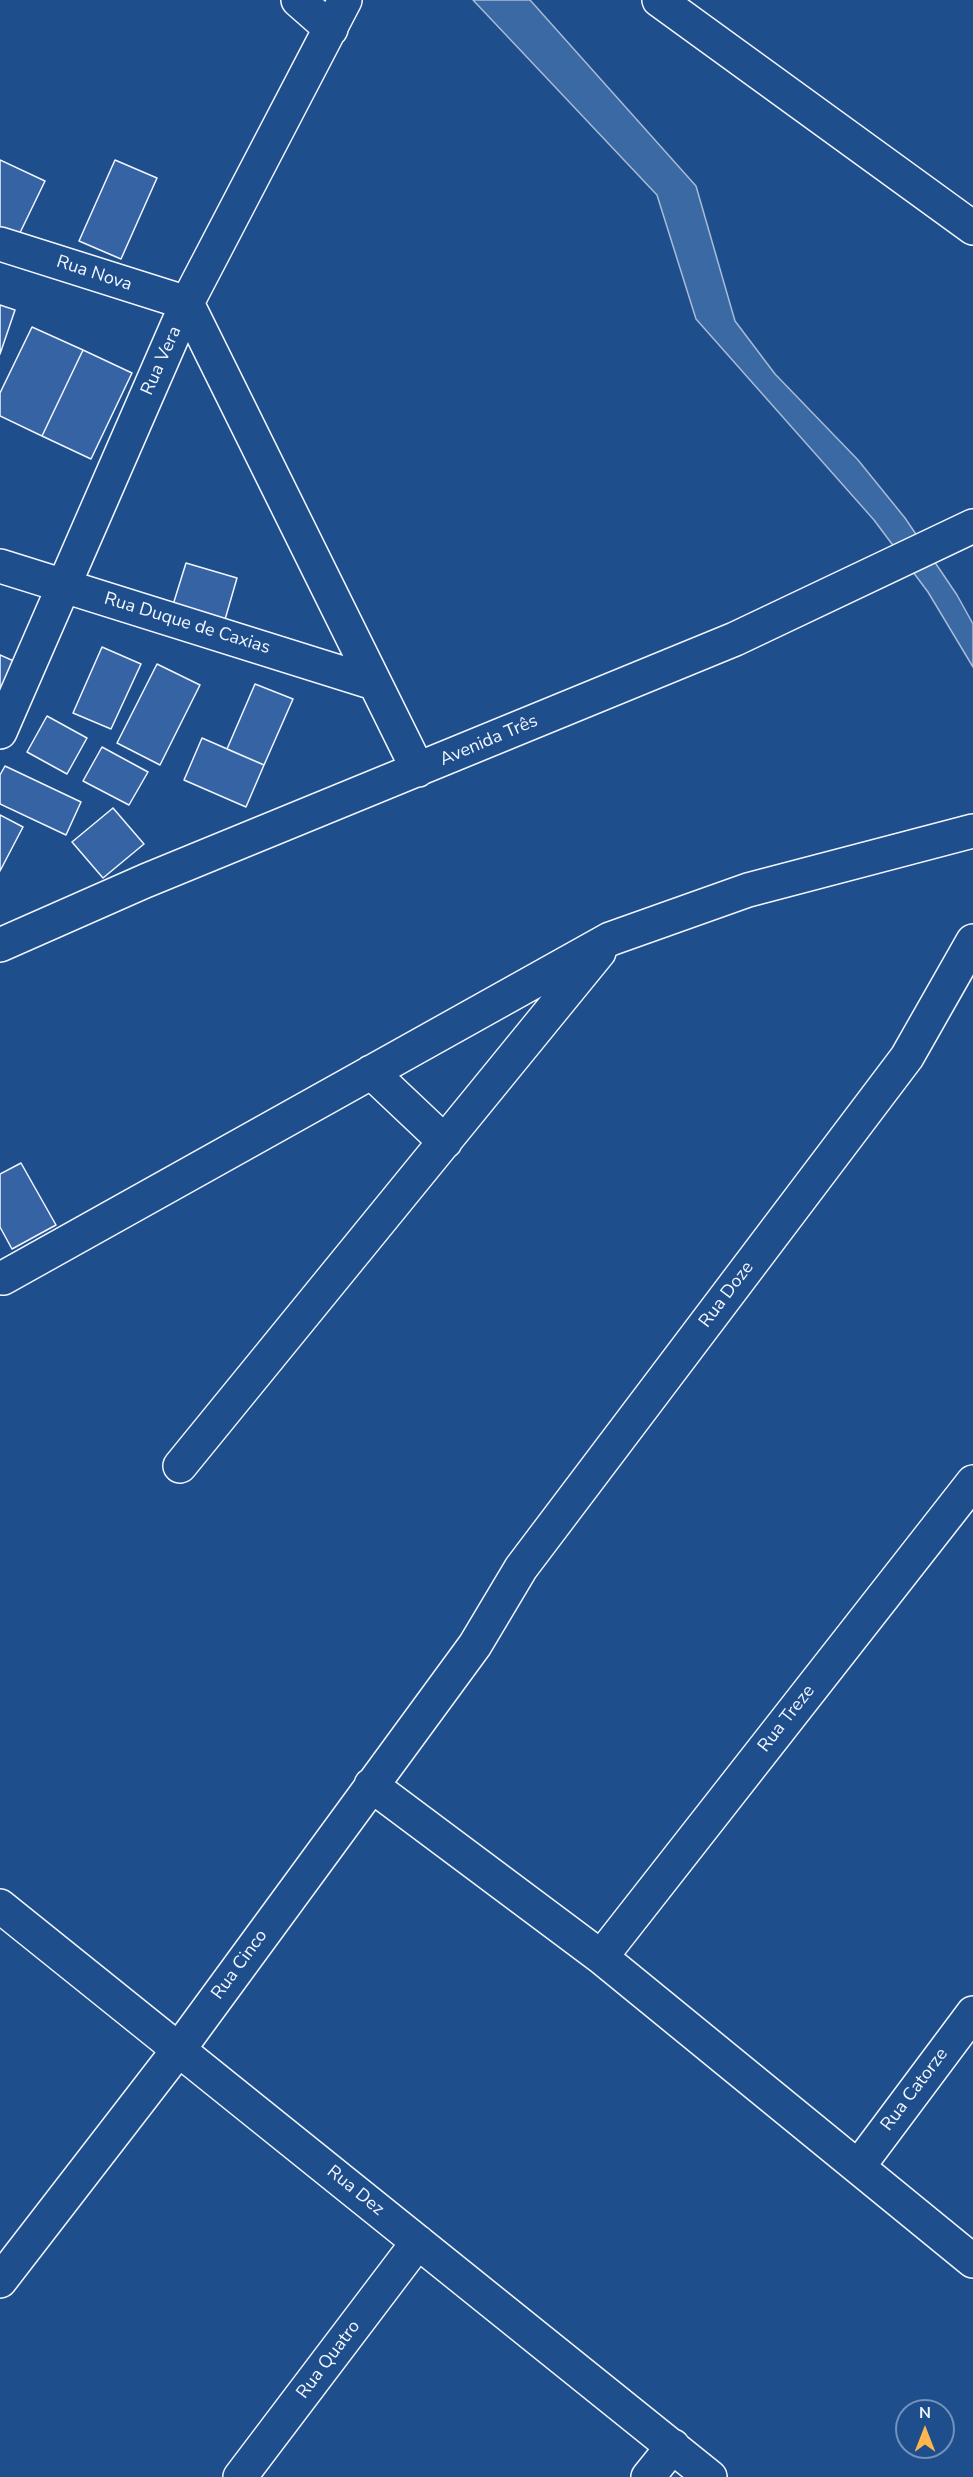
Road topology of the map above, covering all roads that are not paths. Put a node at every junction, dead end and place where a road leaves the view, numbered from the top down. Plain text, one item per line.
1 (298, 0) edge
2 (345, 0) edge
3 (659, 0) edge
4 (331, 29) junction
5 (973, 228) edge
6 (0, 244) edge
7 (187, 303) junction
8 (972, 527) edge
9 (0, 566) edge
10 (64, 585) junction
11 (374, 683) junction
12 (0, 732) edge
13 (418, 770) junction
14 (973, 831) edge
15 (610, 939) junction
16 (973, 941) edge
17 (0, 945) edge
18 (371, 1072) junction
19 (445, 1142) junction
20 (3, 1278) dead end
21 (180, 1466) dead end
22 (973, 1482) edge
23 (475, 1645) joint
24 (371, 1785) junction
25 (0, 1906) edge
26 (602, 1957) junction
27 (973, 2013) edge
28 (179, 2049) junction
29 (858, 2166) junction
30 (418, 2242) junction
31 (973, 2260) edge
32 (0, 2281) edge
33 (673, 2446) junction
34 (240, 2477) edge
35 (648, 2477) edge
36 (710, 2477) edge

1 - 4 street
2 - 4 street, Rua Vera
3 - 5 street
4 - 7 street, Rua Vera
6 - 7 street, Rua Nova
7 - 10 street, Rua Vera
7 - 11 street
8 - 13 street, Avenida Três
9 - 10 street, Rua Duque de Caxias
10 - 11 street, Rua Duque de Caxias
10 - 12 street, Rua Vera
11 - 13 street
13 - 17 street, Avenida Três
14 - 15 street
15 - 18 street
15 - 19 street
16 - 23 street, Rua Doze
18 - 19 street
18 - 20 street
19 - 21 street
22 - 26 street, Rua Treze
23 - 24 street, Rua Cinco
24 - 26 street
24 - 28 street, Rua Cinco
25 - 28 street, Rua Dez
26 - 29 street
27 - 29 street, Rua Catorze
28 - 30 street, Rua Dez
28 - 32 street, Rua Cinco
29 - 31 street
30 - 33 street, Rua Dez
30 - 34 street, Rua Quatro
33 - 35 street
33 - 36 street, Rua Dez

